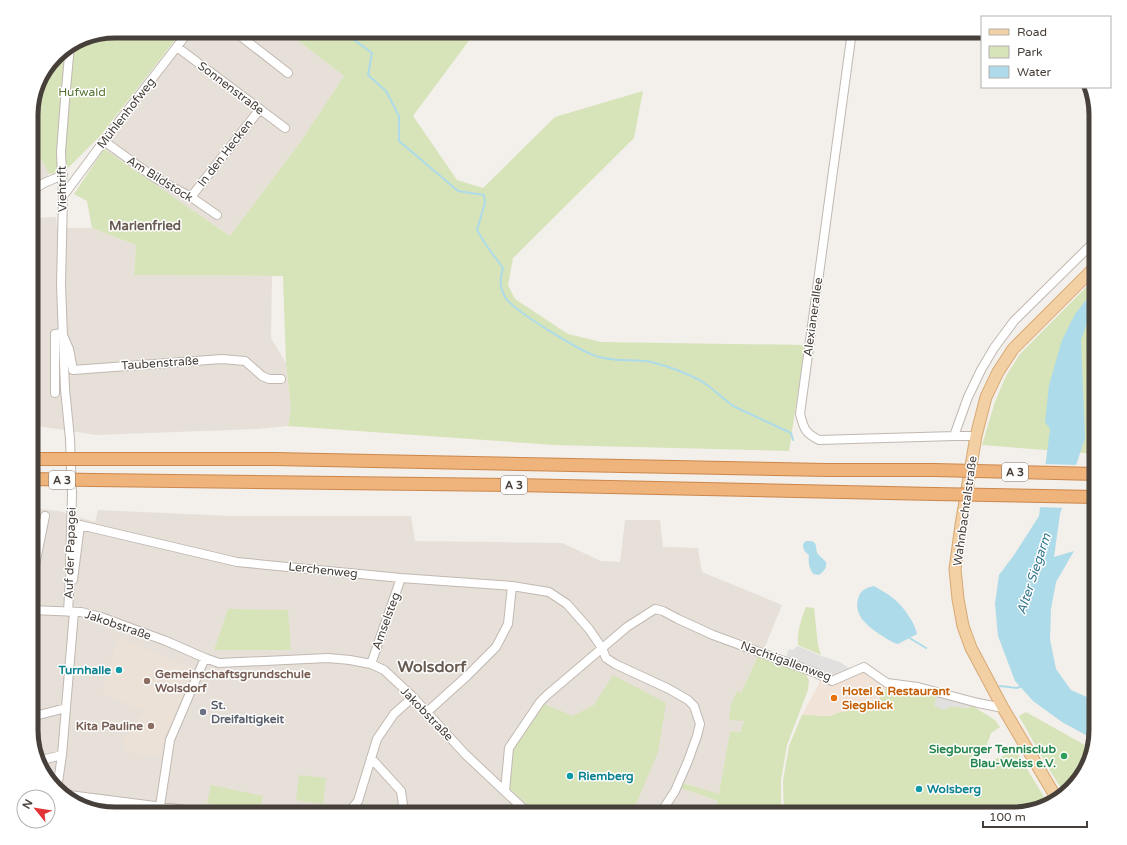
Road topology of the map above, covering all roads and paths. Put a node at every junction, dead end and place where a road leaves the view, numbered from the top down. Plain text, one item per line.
1 (184, 38) edge
2 (243, 38) edge
3 (851, 38) edge
4 (177, 47) junction
5 (69, 53) edge
6 (288, 73) dead end
7 (260, 110) junction
8 (285, 128) dead end
9 (104, 141) junction
10 (63, 176) junction
11 (38, 187) edge
12 (63, 196) junction
13 (190, 197) junction
14 (217, 215) dead end
15 (1089, 247) edge
16 (1089, 273) edge
17 (62, 333) junction
18 (281, 379) dead end
19 (55, 393) dead end
20 (954, 436) junction
21 (976, 436) junction
22 (38, 460) edge
23 (1089, 474) edge
24 (38, 479) edge
25 (72, 494) joint
26 (1089, 498) edge
27 (45, 516) dead end
28 (38, 550) edge
29 (401, 578) junction
30 (70, 581) junction
31 (512, 586) junction
32 (38, 610) edge
33 (71, 612) junction
34 (602, 648) junction
35 (205, 658) junction
36 (371, 664) junction
37 (413, 697) junction
38 (66, 708) junction
39 (1002, 708) junction
40 (427, 712) junction
41 (38, 715) edge
42 (62, 755) junction
43 (371, 758) junction
44 (44, 760) edge
45 (58, 782) edge
46 (505, 791) junction
47 (1054, 795) edge
48 (76, 796) edge
49 (404, 805) dead end
50 (142, 807) edge
51 (161, 807) edge
52 (353, 807) edge
53 (522, 807) edge
54 (665, 807) edge

1 - 4 street, Mühlenhofweg
2 - 6 street
3 - 20 street, Alexianerallee
4 - 7 street, Sonnenstraße
4 - 9 street, Mühlenhofweg
5 - 10 street, Viehtrift
7 - 8 street, Sonnenstraße
7 - 13 street, In den Hecken
9 - 12 street, Mühlenhofweg
9 - 13 street, Am Bildstock
10 - 11 street
10 - 12 street, Viehtrift
12 - 17 street, Viehtrift
13 - 14 street, Am Bildstock
15 - 20 street
16 - 21 main road, Wahnbachtalstraße
17 - 18 street, Taubenstraße
17 - 19 street, Viehtrift
17 - 25 street, Viehtrift
20 - 21 street, Alexianerallee
21 - 39 main road, Wahnbachtalstraße
22 - 23 highway, A 3, bridge
24 - 26 highway, A 3, bridge
25 - 30 street, Auf der Papagei
27 - 28 street
29 - 30 street, Lerchenweg
29 - 31 street, Lerchenweg
29 - 36 street, Amselsteg
30 - 33 street, Auf der Papagei
31 - 34 street, Lerchenweg
31 - 40 street
32 - 33 street, Jakobstraße
33 - 35 street, Jakobstraße
33 - 38 street, Auf der Papagei
34 - 39 street, Nachtigallenweg
34 - 46 street
34 - 54 street, Lerchenweg
35 - 36 street, Jakobstraße
35 - 51 street
36 - 37 street, Jakobstraße
37 - 40 street, Jakobstraße
37 - 43 street
38 - 41 street
38 - 42 street, Auf der Papagei
39 - 47 main road, Wahnbachtalstraße
40 - 46 street, Jakobstraße
42 - 44 street
42 - 45 street, Auf der Papagei
43 - 49 street
43 - 52 street
46 - 53 street, Jakobstraße
48 - 50 street

